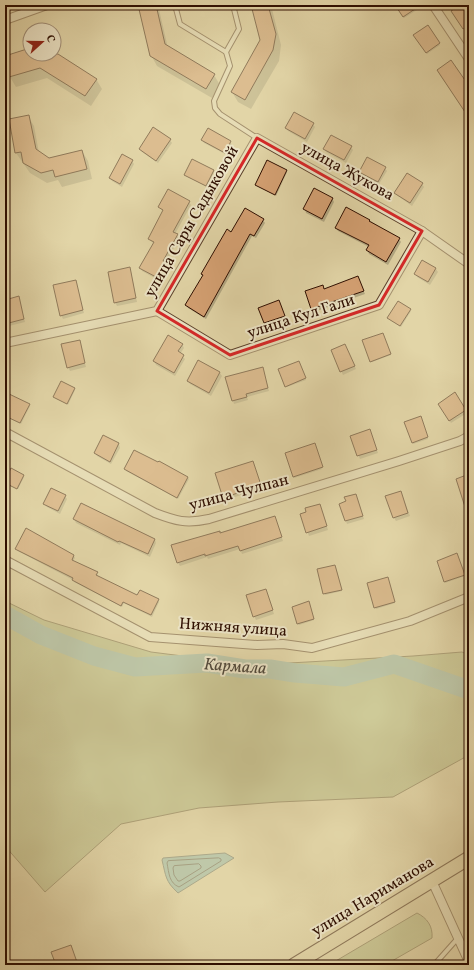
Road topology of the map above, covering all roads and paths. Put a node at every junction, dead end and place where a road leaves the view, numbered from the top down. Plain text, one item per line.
1 (47, 5) edge
2 (175, 5) edge
3 (232, 5) edge
4 (433, 5) edge
5 (5, 20) edge
6 (226, 52) junction
7 (469, 59) edge
8 (257, 138) junction
9 (422, 231) junction
10 (469, 264) edge
11 (157, 311) junction
12 (5, 343) edge
13 (5, 432) edge
14 (469, 436) edge
15 (5, 560) edge
16 (469, 597) edge
17 (469, 858) edge
18 (432, 881) junction
19 (459, 938) junction
20 (469, 962) edge
21 (294, 965) edge
22 (434, 965) edge

1 - 5 street
2 - 6 lane
3 - 6 lane
4 - 7 street
6 - 8 lane
8 - 9 street, улица Жукова
8 - 11 street, улица Сары Садыковой
9 - 10 street, улица Жукова
9 - 11 street, улица Кул Гали
11 - 12 street, улица Сары Садыковой
13 - 14 street, улица Чулпан
15 - 16 street, Нижняя улица
17 - 18 main road, улица Нариманова
18 - 19 street
18 - 21 main road, улица Нариманова
19 - 20 street
19 - 22 lane

